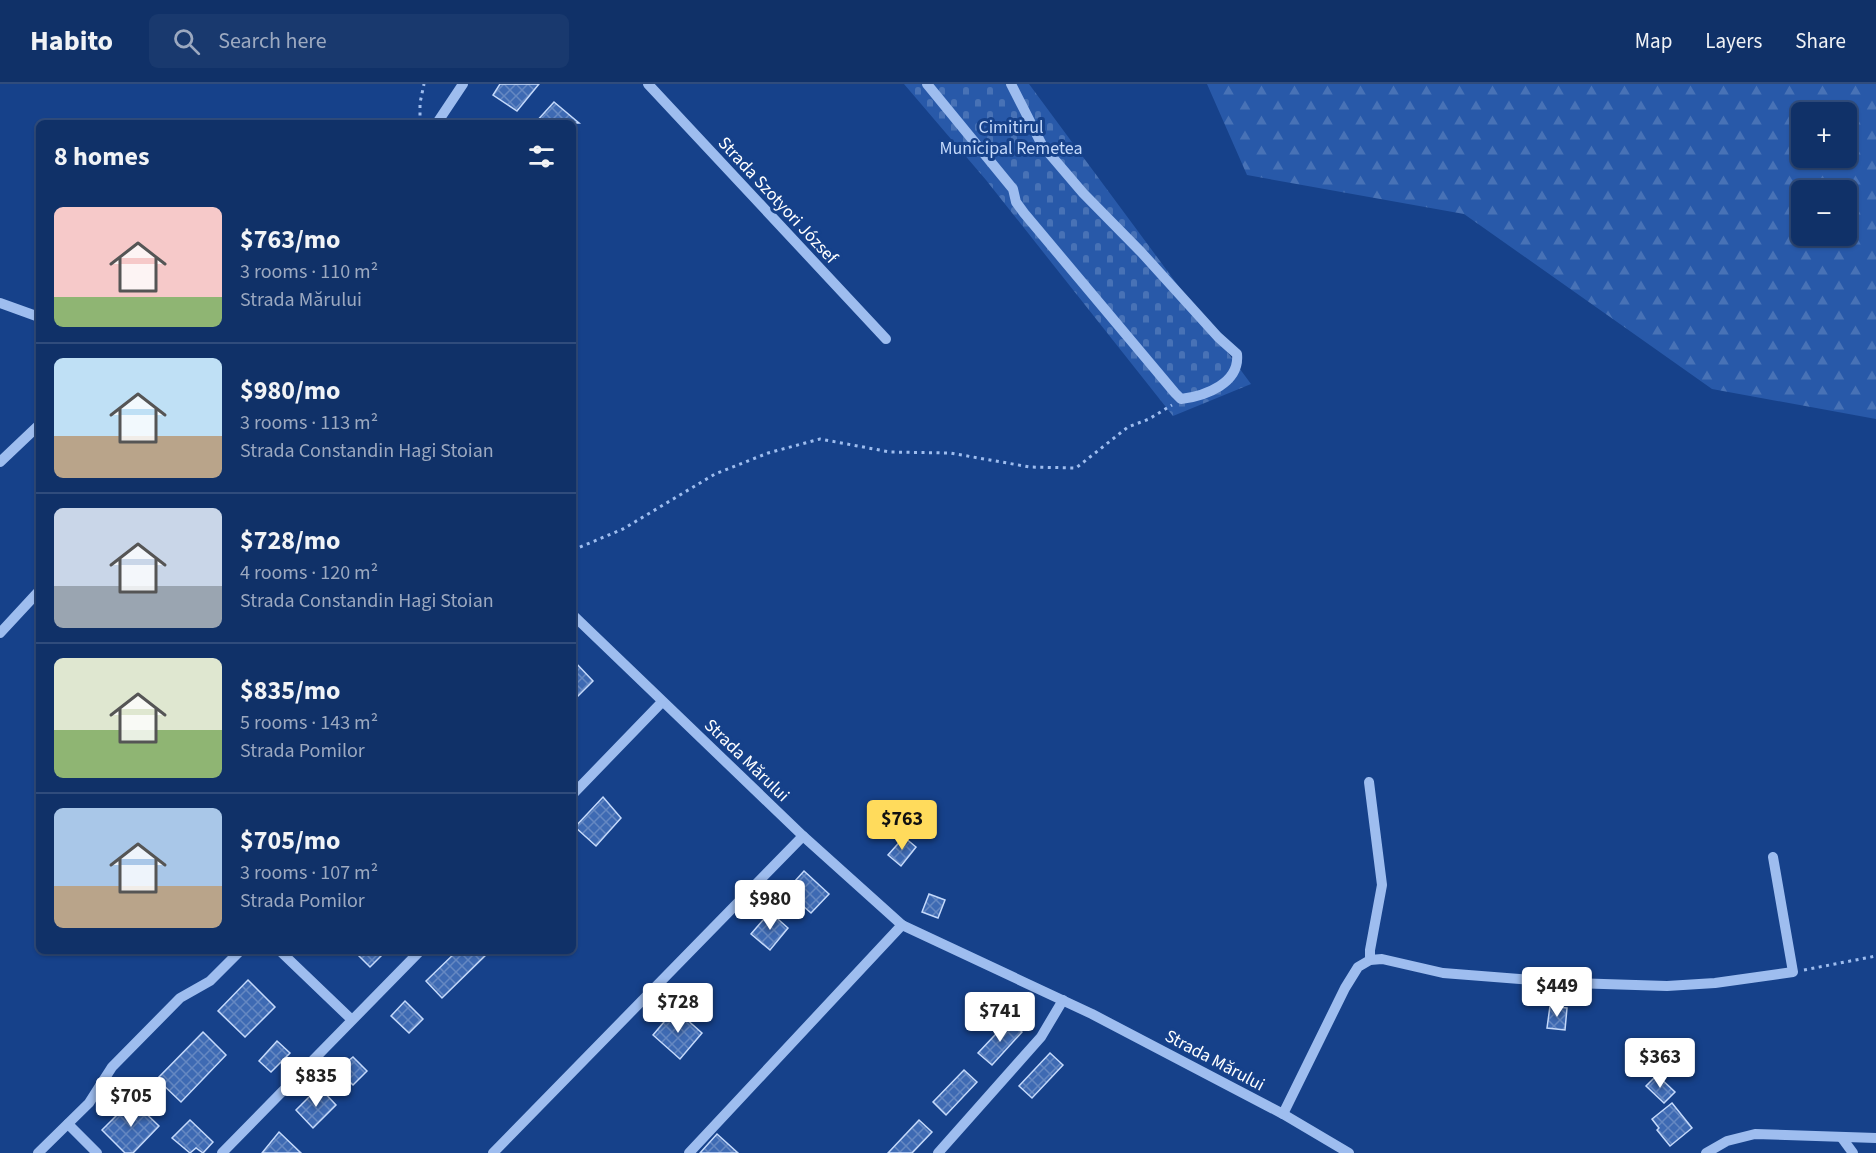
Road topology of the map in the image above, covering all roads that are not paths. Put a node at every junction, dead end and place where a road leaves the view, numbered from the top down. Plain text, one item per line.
1 (463, 84) edge
2 (648, 84) edge
3 (927, 84) edge
4 (1011, 84) edge
5 (439, 120) edge
6 (0, 303) edge
7 (36, 316) edge
8 (886, 339) dead end
9 (36, 428) edge
10 (0, 462) edge
11 (36, 594) edge
12 (576, 618) edge
13 (0, 633) edge
14 (662, 702) junction
15 (1369, 782) dead end
16 (576, 791) edge
17 (803, 836) junction
18 (1773, 857) dead end
19 (902, 925) junction
20 (237, 954) edge
21 (283, 954) edge
22 (417, 954) edge
23 (1370, 960) junction
24 (1063, 1000) junction
25 (351, 1018) junction
26 (1283, 1114) junction
27 (68, 1124) junction
28 (1842, 1138) junction
29 (1876, 1138) edge
30 (38, 1153) edge
31 (97, 1153) edge
32 (222, 1153) edge
33 (493, 1153) edge
34 (689, 1153) edge
35 (938, 1153) edge
36 (1349, 1153) edge
37 (1706, 1153) edge
38 (1853, 1153) edge

1 - 5 street
2 - 8 street, Strada Szotyori József
3 - 4 street
6 - 7 street
9 - 10 street
11 - 13 street
12 - 14 street, Strada Mărului
14 - 16 street
14 - 17 street, Strada Mărului
15 - 23 street
17 - 19 street, Strada Mărului
17 - 33 street
18 - 23 street
19 - 24 street, Strada Mărului
19 - 34 street
20 - 27 street
21 - 25 street
22 - 25 street
23 - 26 street
24 - 26 street, Strada Mărului
24 - 35 street
25 - 32 street
26 - 36 street, Strada Mărului
27 - 30 street
27 - 31 street
28 - 29 street
28 - 37 street
28 - 38 street

